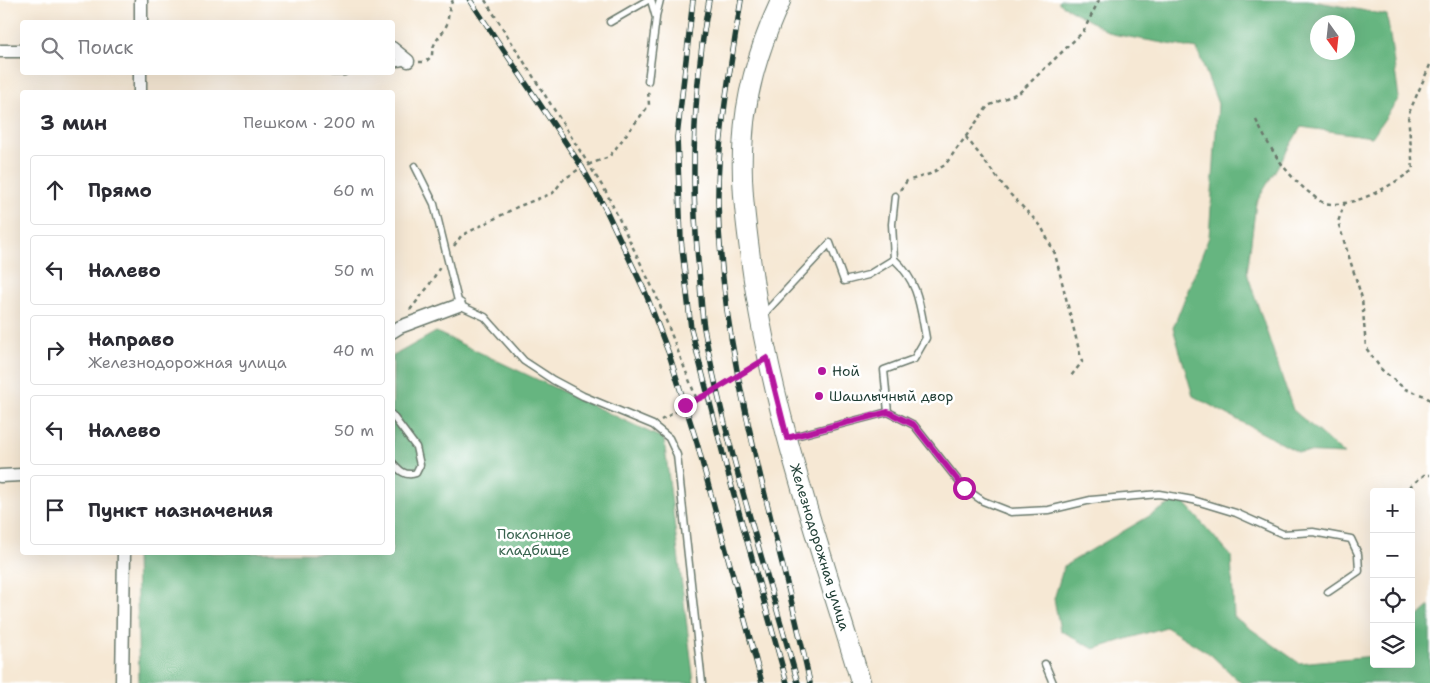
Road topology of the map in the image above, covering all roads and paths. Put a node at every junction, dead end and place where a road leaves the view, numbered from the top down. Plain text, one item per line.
1 (141, 0) edge
2 (452, 0) edge
3 (485, 0) edge
4 (649, 0) edge
5 (660, 0) edge
6 (781, 0) edge
7 (1099, 0) edge
8 (656, 18) junction
9 (141, 20) edge
10 (610, 22) dead end
11 (0, 51) edge
12 (20, 51) edge
13 (395, 51) edge
14 (408, 62) junction
15 (395, 64) edge
16 (1430, 65) edge
17 (140, 75) edge
18 (648, 81) joint
19 (140, 90) edge
20 (1256, 120) dead end
21 (966, 137) junction
22 (590, 164) junction
23 (415, 166) dead end
24 (895, 196) joint
25 (1345, 202) junction
26 (447, 254) junction
27 (894, 260) junction
28 (459, 305) junction
29 (759, 319) junction
30 (396, 330) edge
31 (767, 358) junction
32 (1071, 376) dead end
33 (697, 400) junction
34 (1430, 400) edge
35 (888, 412) junction
36 (395, 419) edge
37 (653, 425) junction
38 (787, 438) junction
39 (395, 465) edge
40 (20, 475) edge
41 (1430, 475) edge
42 (0, 476) edge
43 (1408, 488) edge
44 (124, 555) edge
45 (1328, 592) dead end
46 (1046, 664) dead end
47 (122, 683) edge
48 (702, 683) edge
49 (861, 683) edge
50 (1053, 683) edge

1 - 9 street
2 - 14 path
3 - 22 path
4 - 8 lane
4 - 10 lane
5 - 8 lane
6 - 29 street, Железнодорожная улица
7 - 21 path
8 - 18 lane
11 - 12 street
13 - 14 street
14 - 15 lane
16 - 25 path
17 - 19 street
18 - 22 path
20 - 25 path
21 - 24 path
21 - 32 path
22 - 26 path
22 - 33 path
23 - 26 lane
24 - 27 lane
25 - 34 path
26 - 28 lane
26 - 30 path
27 - 29 lane
27 - 35 lane
28 - 30 street
28 - 37 lane
29 - 31 street, Железнодорожная улица
31 - 33 path
31 - 38 street, Железнодорожная улица
33 - 37 path
35 - 38 lane
35 - 45 lane
36 - 39 lane
37 - 48 lane
38 - 49 street, Железнодорожная улица
40 - 42 street
41 - 43 path
44 - 47 street
46 - 50 lane

